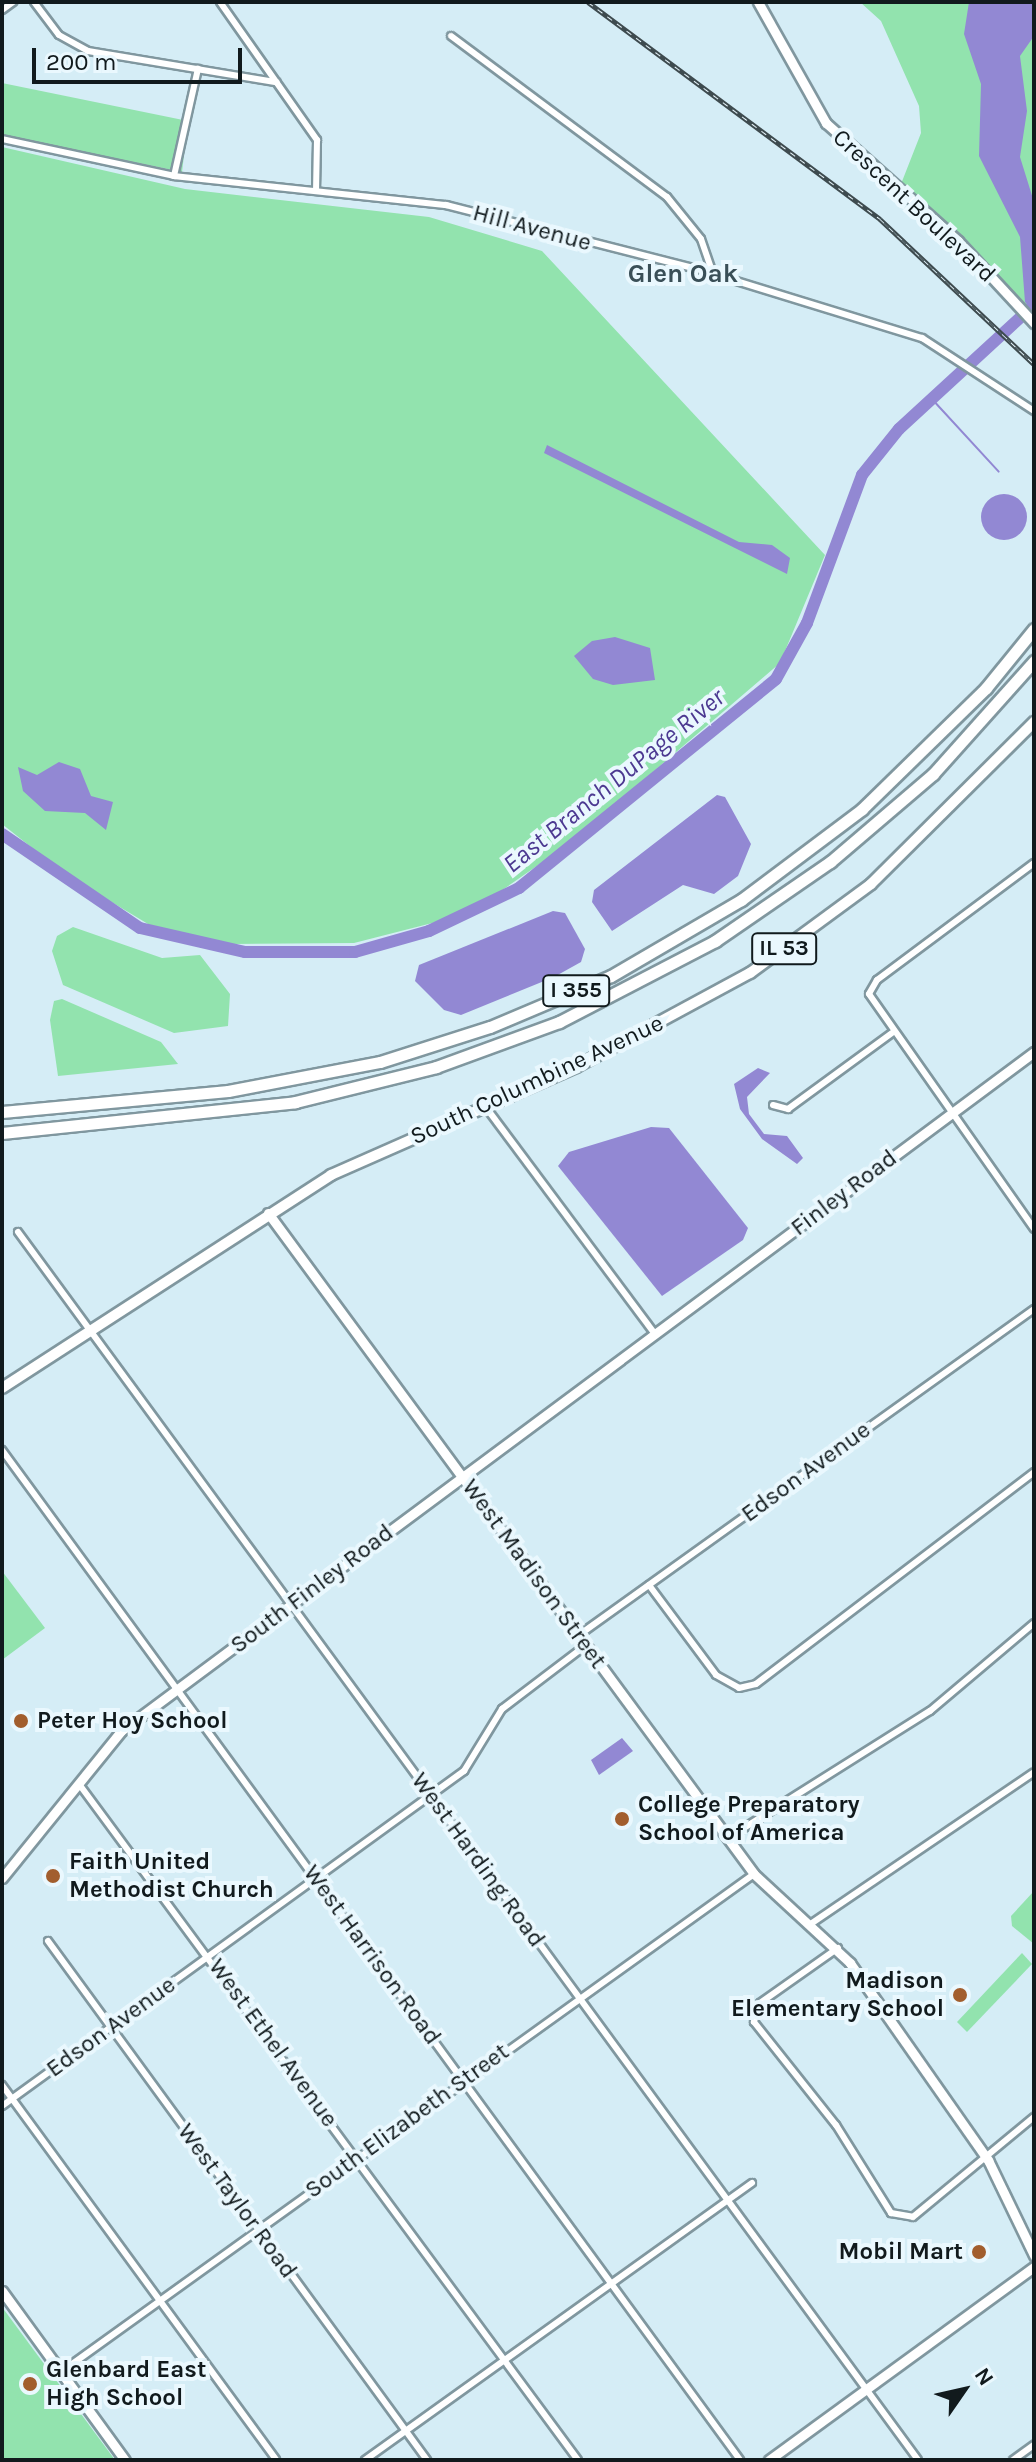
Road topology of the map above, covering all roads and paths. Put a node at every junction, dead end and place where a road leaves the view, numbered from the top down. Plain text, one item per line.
1 (13, 2) edge
2 (34, 2) edge
3 (220, 2) edge
4 (758, 2) edge
5 (2, 10) edge
6 (451, 36) dead end
7 (198, 69) junction
8 (276, 82) junction
9 (2, 139) edge
10 (174, 176) junction
11 (316, 191) junction
12 (713, 274) junction
13 (1033, 322) edge
14 (1034, 411) edge
15 (1034, 629) edge
16 (1034, 661) edge
17 (1034, 722) edge
18 (1034, 863) edge
19 (892, 1033) junction
20 (1034, 1052) edge
21 (773, 1105) dead end
22 (485, 1106) junction
23 (2, 1112) edge
24 (951, 1114) junction
25 (2, 1133) edge
26 (268, 1213) junction
27 (1034, 1229) edge
28 (18, 1232) dead end
29 (1034, 1309) edge
30 (85, 1333) junction
31 (655, 1334) junction
32 (2, 1388) edge
33 (2, 1450) edge
34 (1034, 1472) edge
35 (463, 1476) junction
36 (649, 1585) junction
37 (292, 1605) junction
38 (1034, 1623) edge
39 (579, 1635) junction
40 (586, 1645) junction
41 (178, 1689) junction
42 (1034, 1772) edge
43 (79, 1784) junction
44 (431, 1795) junction
45 (728, 1838) junction
46 (754, 1874) junction
47 (2, 1878) edge
48 (316, 1879) junction
49 (812, 1923) junction
50 (48, 1941) dead end
51 (838, 1948) junction
52 (209, 1956) junction
53 (578, 1998) junction
54 (110, 2027) junction
55 (463, 2079) junction
56 (2, 2085) edge
57 (12, 2099) junction
58 (2, 2106) edge
59 (1034, 2117) edge
60 (357, 2158) junction
61 (988, 2160) junction
62 (752, 2183) dead end
63 (726, 2200) junction
64 (258, 2229) junction
65 (1034, 2255) edge
66 (1034, 2267) edge
67 (611, 2282) junction
68 (2, 2291) edge
69 (159, 2301) junction
70 (504, 2360) junction
71 (61, 2372) junction
72 (866, 2390) junction
73 (405, 2431) junction
74 (1034, 2445) edge
75 (125, 2460) edge
76 (276, 2460) edge
77 (365, 2460) edge
78 (427, 2460) edge
79 (578, 2460) edge
80 (740, 2460) edge
81 (769, 2460) edge
82 (918, 2460) edge
83 (1013, 2460) edge

1 - 5 street
2 - 7 street
3 - 8 street
4 - 13 street, Crescent Boulevard
6 - 12 street
7 - 8 street
7 - 10 street
8 - 11 street
9 - 10 street, Hill Avenue
10 - 11 street, Hill Avenue
11 - 12 street, Hill Avenue
12 - 14 street, Hill Avenue
15 - 23 highway, I 355
16 - 25 highway, I 355
17 - 22 main road, South Columbine Avenue / IL 53
18 - 19 street
19 - 21 street
19 - 24 street
20 - 24 street, Finley Road
22 - 26 main road, South Columbine Avenue / IL 53
22 - 31 street
24 - 27 street
24 - 31 street, Finley Road
26 - 30 main road, South Columbine Avenue / IL 53
26 - 35 street, West Madison Street
28 - 30 street, West Harding Road
29 - 36 street, Edson Avenue
30 - 32 main road, South Columbine Avenue / IL 53
30 - 37 street, West Harding Road
31 - 35 street, South Finley Road
33 - 41 street, West Harrison Road
34 - 36 street
35 - 37 street, South Finley Road
35 - 39 street, West Madison Street
36 - 39 street, Edson Avenue
37 - 41 street, South Finley Road
37 - 44 street, West Harding Road
38 - 45 street
39 - 40 street, West Madison Street
40 - 44 street, Edson Avenue
40 - 45 street, West Madison Street
41 - 43 street, South Finley Road
41 - 48 street, West Harrison Road
42 - 49 street
43 - 47 street, South Finley Road
43 - 52 street, West Ethel Avenue
44 - 48 street, Edson Avenue
44 - 53 street, West Harding Road
45 - 46 street, West Madison Street
46 - 49 street, West Madison Street
46 - 53 street, South Elizabeth Street
48 - 52 street, Edson Avenue
48 - 55 street, West Harrison Road
49 - 51 street, West Madison Street
50 - 54 street, West Taylor Road
51 - 61 street
51 - 61 street
52 - 54 street, Edson Avenue
52 - 60 street, West Ethel Avenue
53 - 55 street, South Elizabeth Street
53 - 63 street, West Harding Road
54 - 57 street, Edson Avenue
54 - 64 street, West Taylor Road
55 - 60 street, South Elizabeth Street
55 - 67 street, West Harrison Road
56 - 57 street
57 - 58 street, Edson Avenue
57 - 69 street
59 - 61 street
60 - 64 street, South Elizabeth Street
60 - 70 street, West Ethel Avenue
61 - 65 street
62 - 63 street
63 - 67 street
63 - 72 street, West Harding Road
64 - 69 street, South Elizabeth Street
64 - 73 street, West Taylor Road
66 - 72 street
67 - 70 street
67 - 80 street, West Harrison Road
68 - 71 street
69 - 71 street, South Elizabeth Street
69 - 76 street
70 - 73 street
70 - 79 street, West Ethel Avenue
71 - 75 street
72 - 81 street
72 - 82 street, West Harding Road
73 - 77 street
73 - 78 street, West Taylor Road
74 - 83 street

